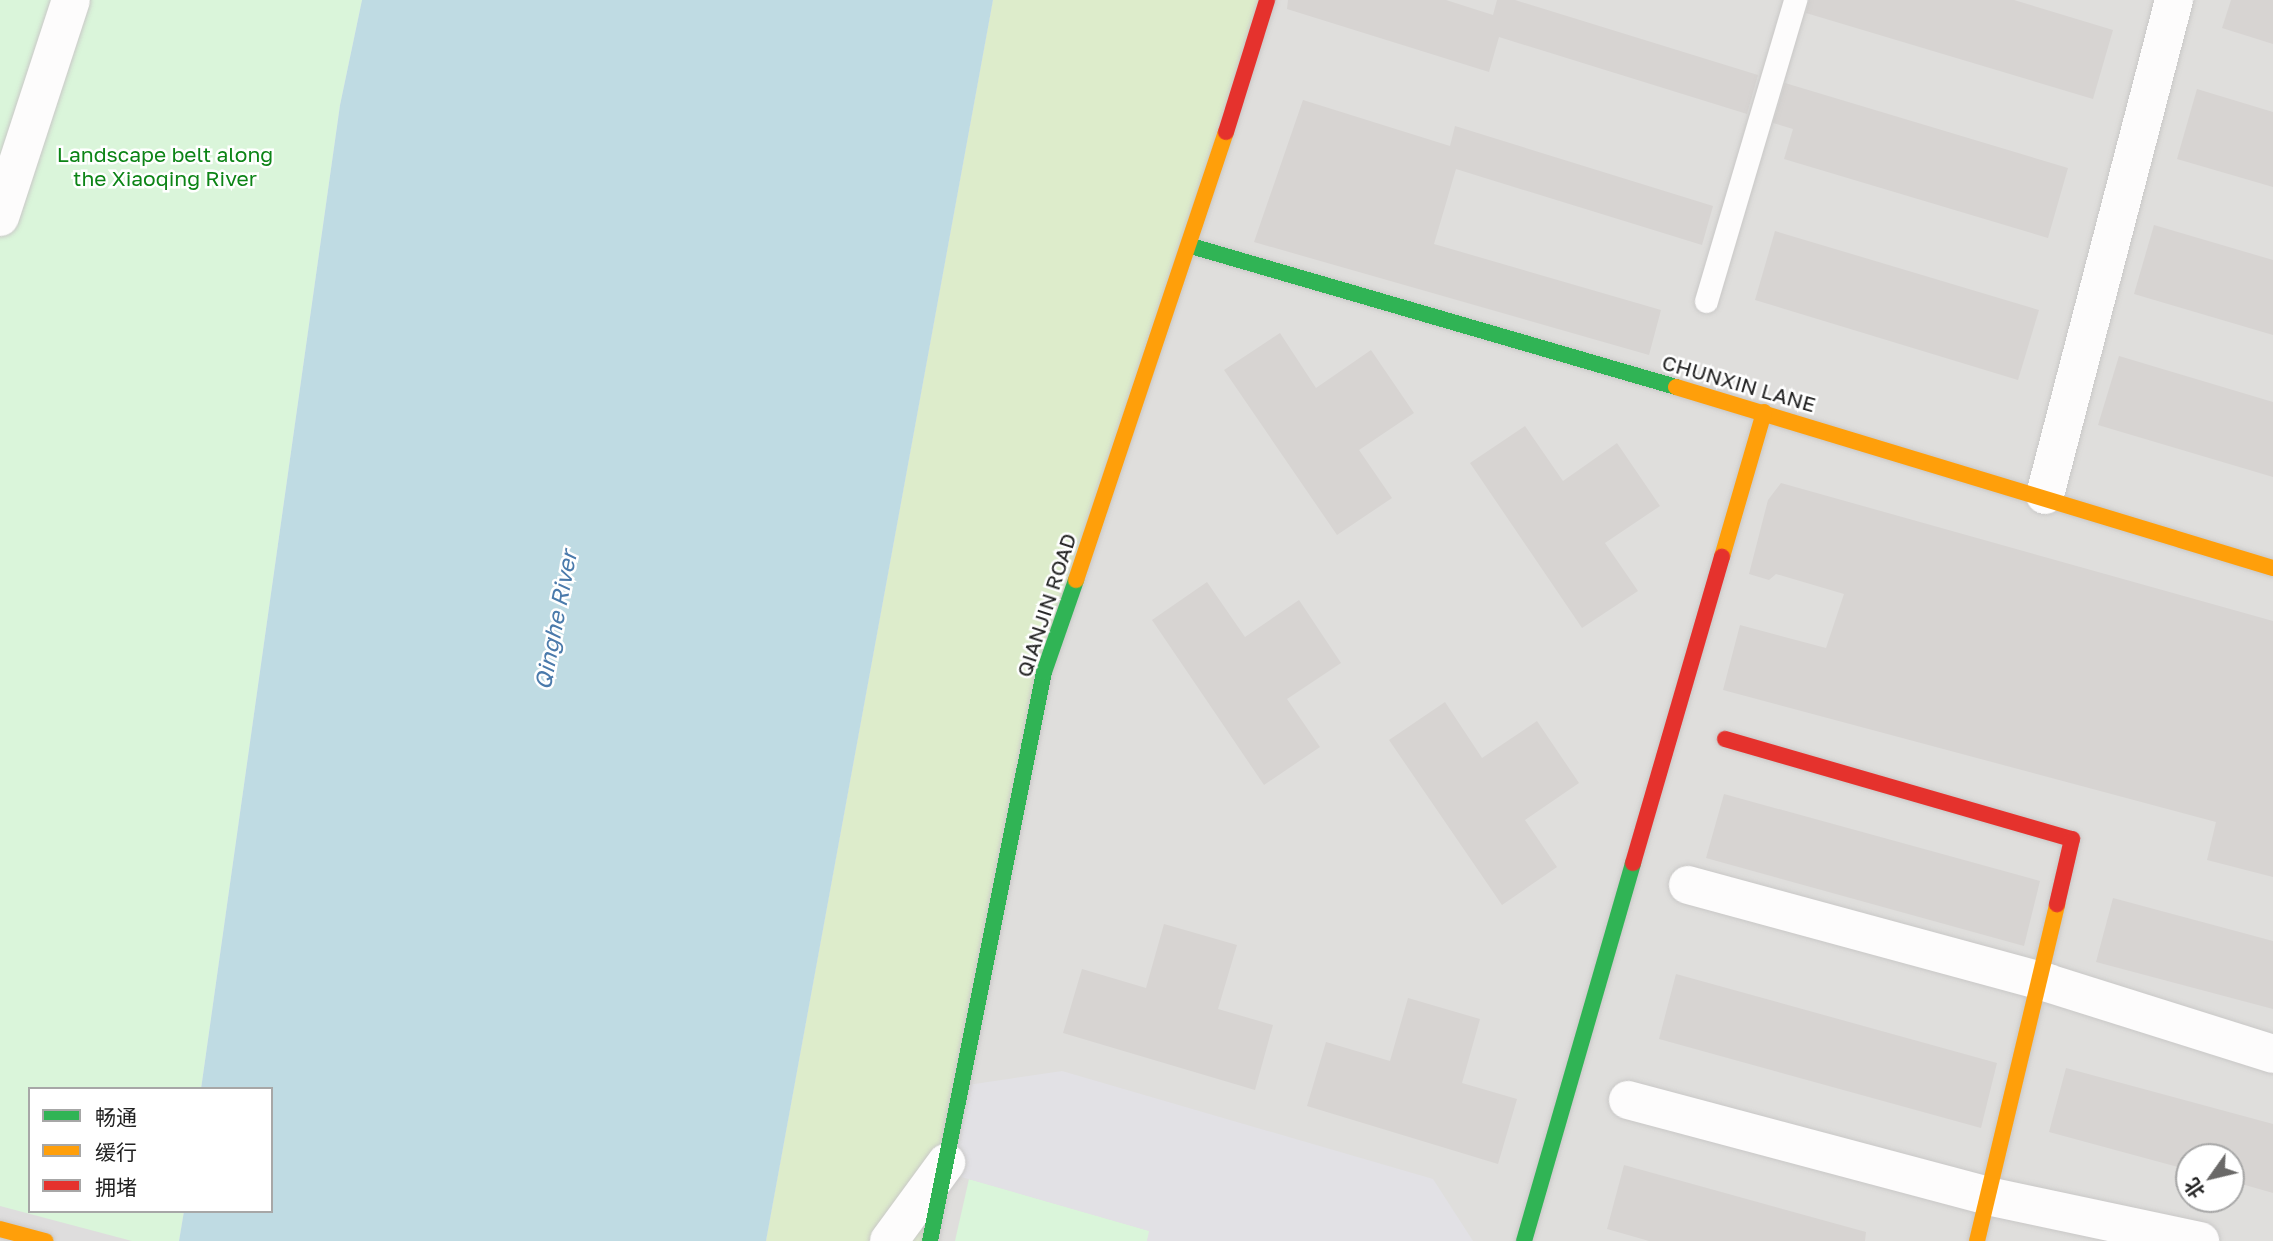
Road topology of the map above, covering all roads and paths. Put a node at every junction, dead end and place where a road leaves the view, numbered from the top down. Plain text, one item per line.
1 (71, 0) edge
2 (1267, 0) edge
3 (1795, 0) edge
4 (2174, 0) edge
5 (0, 217) edge
6 (1191, 246) junction
7 (1706, 301) dead end
8 (1765, 412) junction
9 (2045, 495) junction
10 (2273, 568) edge
11 (1725, 739) dead end
12 (1688, 885) dead end
13 (2038, 982) junction
14 (2273, 1054) edge
15 (1628, 1100) dead end
16 (946, 1163) junction
17 (1988, 1196) junction
18 (0, 1229) edge
19 (45, 1241) edge
20 (889, 1241) edge
21 (930, 1241) edge
22 (1524, 1241) edge
23 (1977, 1241) edge
24 (2200, 1241) edge

1 - 5 street
2 - 6 street, QIANJIN ROAD
3 - 7 lane
4 - 9 street
6 - 8 street, CHUNXIN LANE
6 - 16 street, QIANJIN ROAD
8 - 9 street, CHUNXIN LANE
8 - 22 street
9 - 10 street, CHUNXIN LANE
11 - 13 street
12 - 13 street
13 - 14 street
13 - 17 street
15 - 17 street
16 - 20 street
16 - 21 street, QIANJIN ROAD
17 - 23 street
17 - 24 street
18 - 19 street

